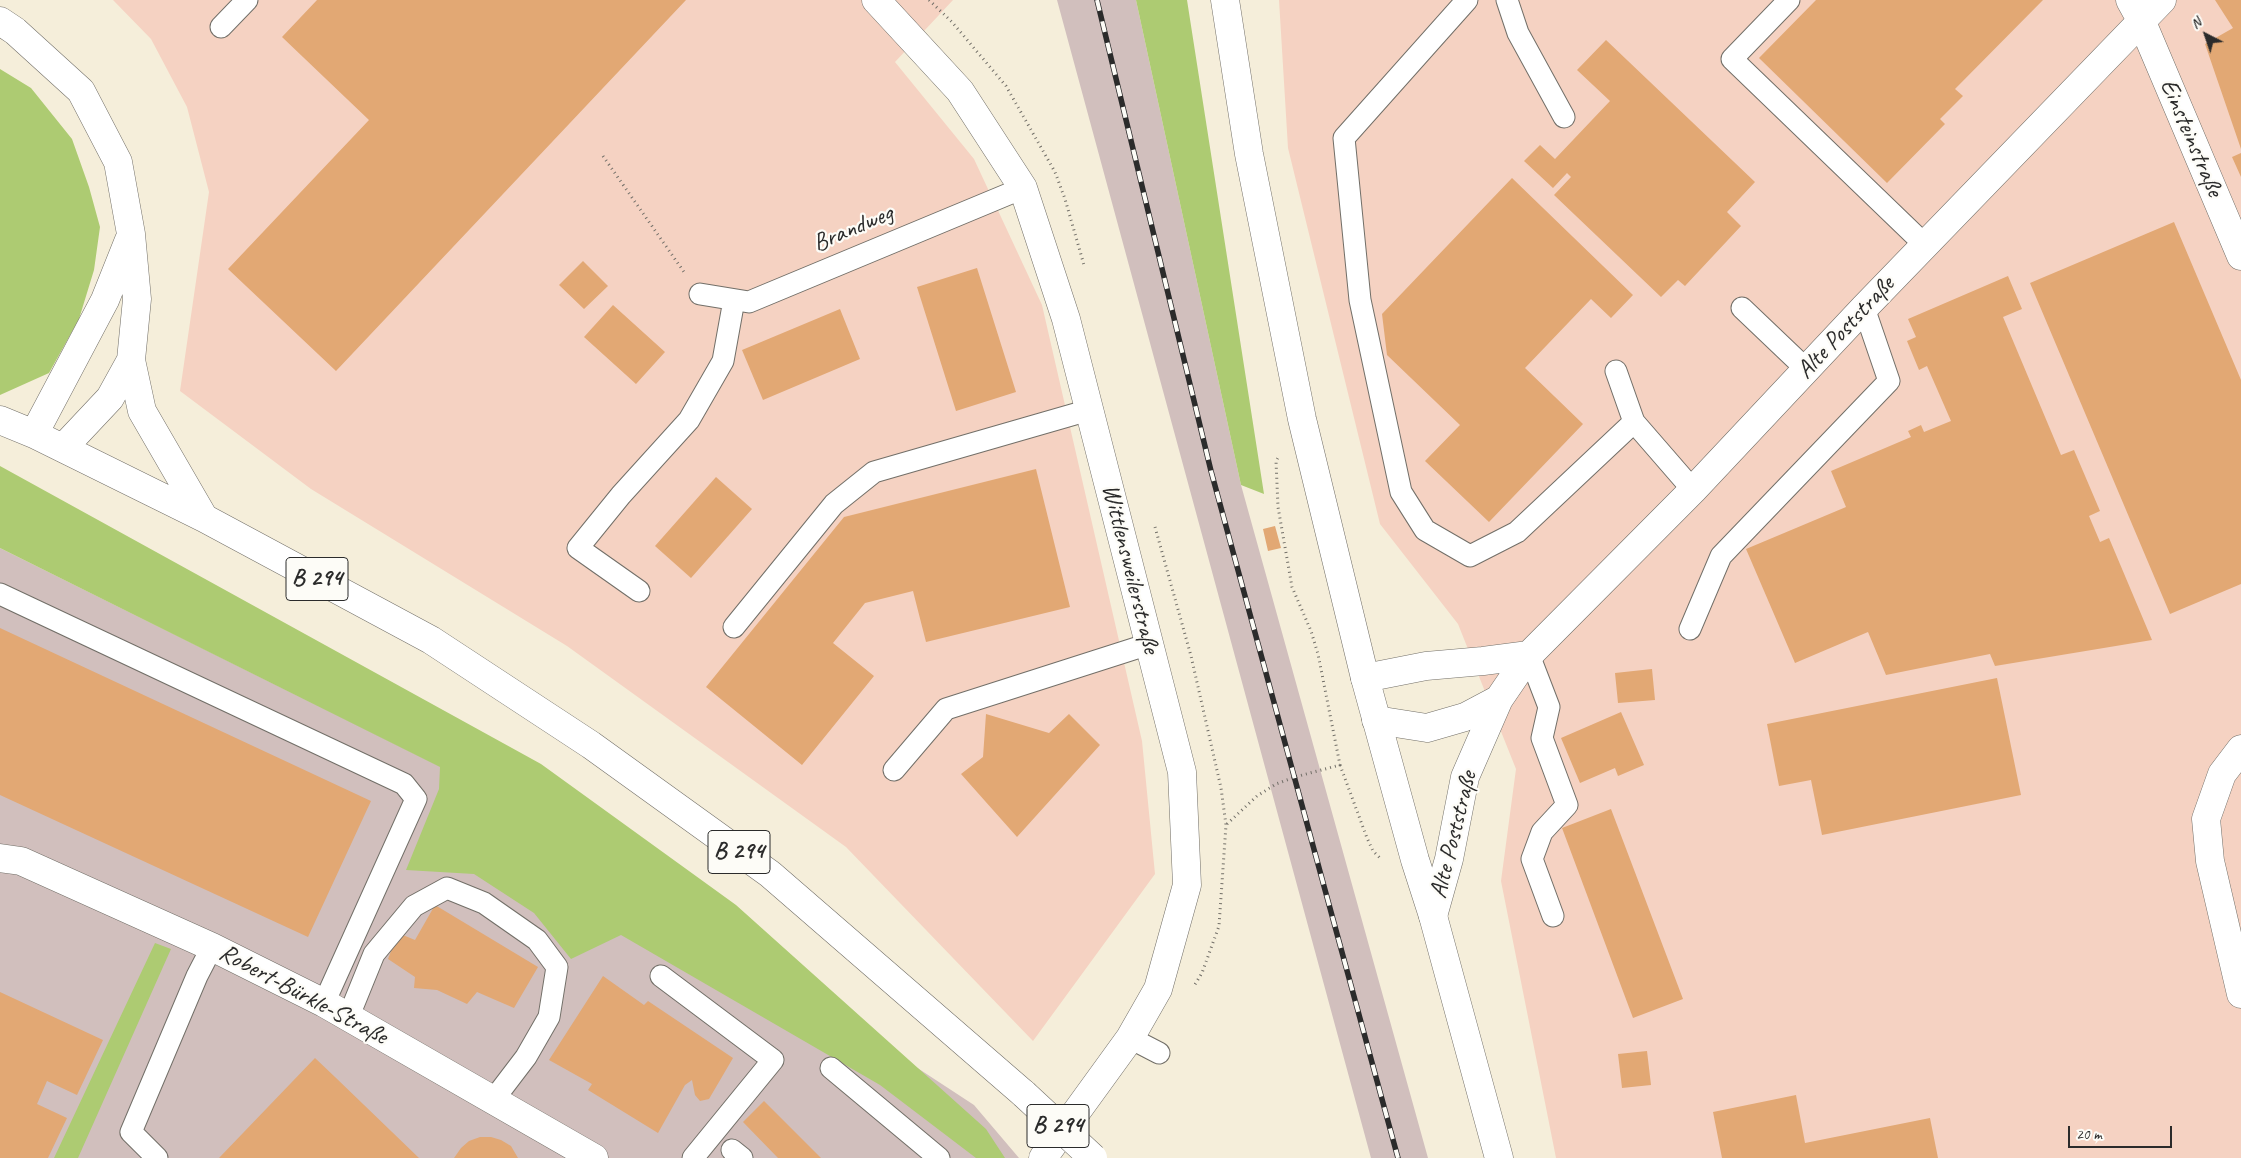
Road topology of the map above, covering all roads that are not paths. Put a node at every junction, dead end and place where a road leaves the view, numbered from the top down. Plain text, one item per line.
1 (248, 0) edge
2 (876, 0) edge
3 (1225, 0) edge
4 (1467, 0) edge
5 (1507, 0) edge
6 (1789, 0) edge
7 (2162, 0) edge
8 (2136, 10) edge
9 (0, 21) edge
10 (221, 27) dead end
11 (1564, 117) dead end
12 (1023, 188) junction
13 (131, 234) junction
14 (1925, 245) junction
15 (2241, 256) edge
16 (700, 294) road end
17 (734, 300) junction
18 (1742, 308) dead end
19 (1864, 308) junction
20 (131, 360) junction
21 (1806, 370) junction
22 (1616, 371) dead end
23 (1089, 410) junction
24 (0, 420) edge
25 (1634, 422) junction
26 (34, 434) junction
27 (62, 448) junction
28 (1693, 490) junction
29 (204, 518) junction
30 (638, 591) dead end
31 (0, 594) edge
32 (734, 627) dead end
33 (1690, 629) dead end
34 (1149, 644) junction
35 (1530, 655) junction
36 (1364, 678) junction
37 (1499, 699) junction
38 (1376, 720) junction
39 (2241, 749) edge
40 (894, 770) dead end
41 (0, 858) edge
42 (1433, 916) junction
43 (1553, 916) dead end
44 (212, 947) junction
45 (661, 976) dead end
46 (2241, 994) edge
47 (324, 1003) junction
48 (348, 1018) junction
49 (1130, 1038) junction
50 (1160, 1053) dead end
51 (831, 1068) dead end
52 (494, 1100) junction
53 (936, 1157) edge
54 (157, 1158) edge
55 (594, 1158) edge
56 (693, 1158) edge
57 (1043, 1158) edge
58 (1092, 1158) edge
59 (1499, 1158) edge

1 - 10 lane
2 - 12 street, Wittlensweilerstraße
3 - 36 street
4 - 25 lane
5 - 11 lane
6 - 14 lane
7 - 8 street, Alte Poststraße
8 - 14 street, Alte Poststraße
8 - 15 street, Einsteinstraße
9 - 13 street
12 - 17 lane, Brandweg
12 - 23 street, Wittlensweilerstraße
13 - 20 street
13 - 26 street
14 - 19 street, Alte Poststraße
16 - 17 lane, Brandweg
17 - 30 lane
18 - 21 lane
19 - 21 street, Alte Poststraße
19 - 33 lane
20 - 27 street
20 - 29 street
21 - 28 street, Alte Poststraße
22 - 25 lane
23 - 32 lane
23 - 34 street, Wittlensweilerstraße
24 - 26 street, B 294
25 - 28 lane
26 - 27 street, B 294
27 - 29 street, B 294
28 - 35 street, Alte Poststraße
29 - 58 street, B 294, bridge
31 - 47 lane
34 - 40 lane
34 - 49 street, Wittlensweilerstraße
35 - 36 street
35 - 37 street, Alte Poststraße
35 - 43 lane
36 - 38 street
37 - 38 street, Alte Poststraße
37 - 42 street, Alte Poststraße
38 - 42 street
39 - 46 street
41 - 44 street, Robert-Bürkle-Straße
42 - 59 street
44 - 47 street, Robert-Bürkle-Straße
44 - 54 lane
45 - 56 lane
47 - 48 street, Robert-Bürkle-Straße
48 - 52 street, Robert-Bürkle-Straße
48 - 52 lane
49 - 50 lane
49 - 57 street, Wittlensweilerstraße
51 - 53 lane
52 - 55 street, Robert-Bürkle-Straße

